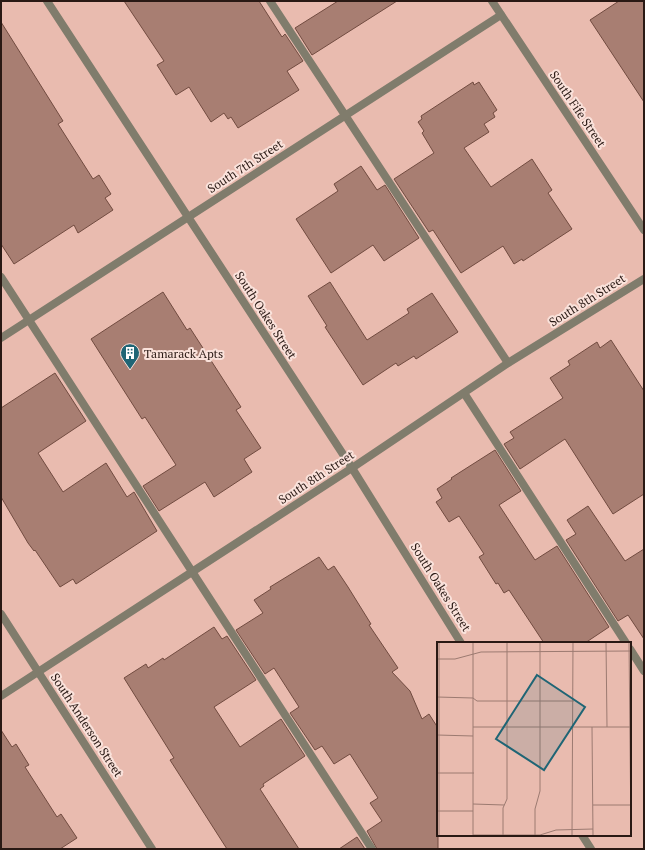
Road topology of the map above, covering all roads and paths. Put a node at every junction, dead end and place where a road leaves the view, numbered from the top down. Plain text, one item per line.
1 (47, 1) edge
2 (270, 1) edge
3 (492, 1) edge
4 (501, 15) junction
5 (345, 116) junction
6 (188, 217) junction
7 (644, 230) edge
8 (1, 277) edge
9 (644, 279) edge
10 (29, 320) junction
11 (1, 338) edge
12 (508, 363) junction
13 (464, 393) junction
14 (352, 468) junction
15 (192, 572) junction
16 (1, 614) edge
17 (460, 642) edge
18 (625, 642) edge
19 (631, 651) edge
20 (39, 671) junction
21 (644, 671) edge
22 (1, 696) edge
23 (583, 836) edge
24 (152, 849) edge
25 (372, 849) edge
26 (591, 849) edge

1 - 6 street, South Oakes Street
2 - 5 street
3 - 4 street, South Fife Street
4 - 5 street, South 7th Street
4 - 7 street, South Fife Street
5 - 6 street, South 7th Street
5 - 12 street
6 - 10 street, South 7th Street
6 - 14 street, South Oakes Street
8 - 10 street
9 - 12 street, South 8th Street
10 - 11 street, South 7th Street
10 - 15 street
12 - 13 street, South 8th Street
13 - 14 street, South 8th Street
13 - 18 street
14 - 15 street, South 8th Street
14 - 17 street, South Oakes Street
15 - 20 street, South 8th Street
15 - 25 street
16 - 20 street, South Anderson Street
19 - 21 street
20 - 22 street, South 8th Street
20 - 24 street, South Anderson Street
23 - 26 street

